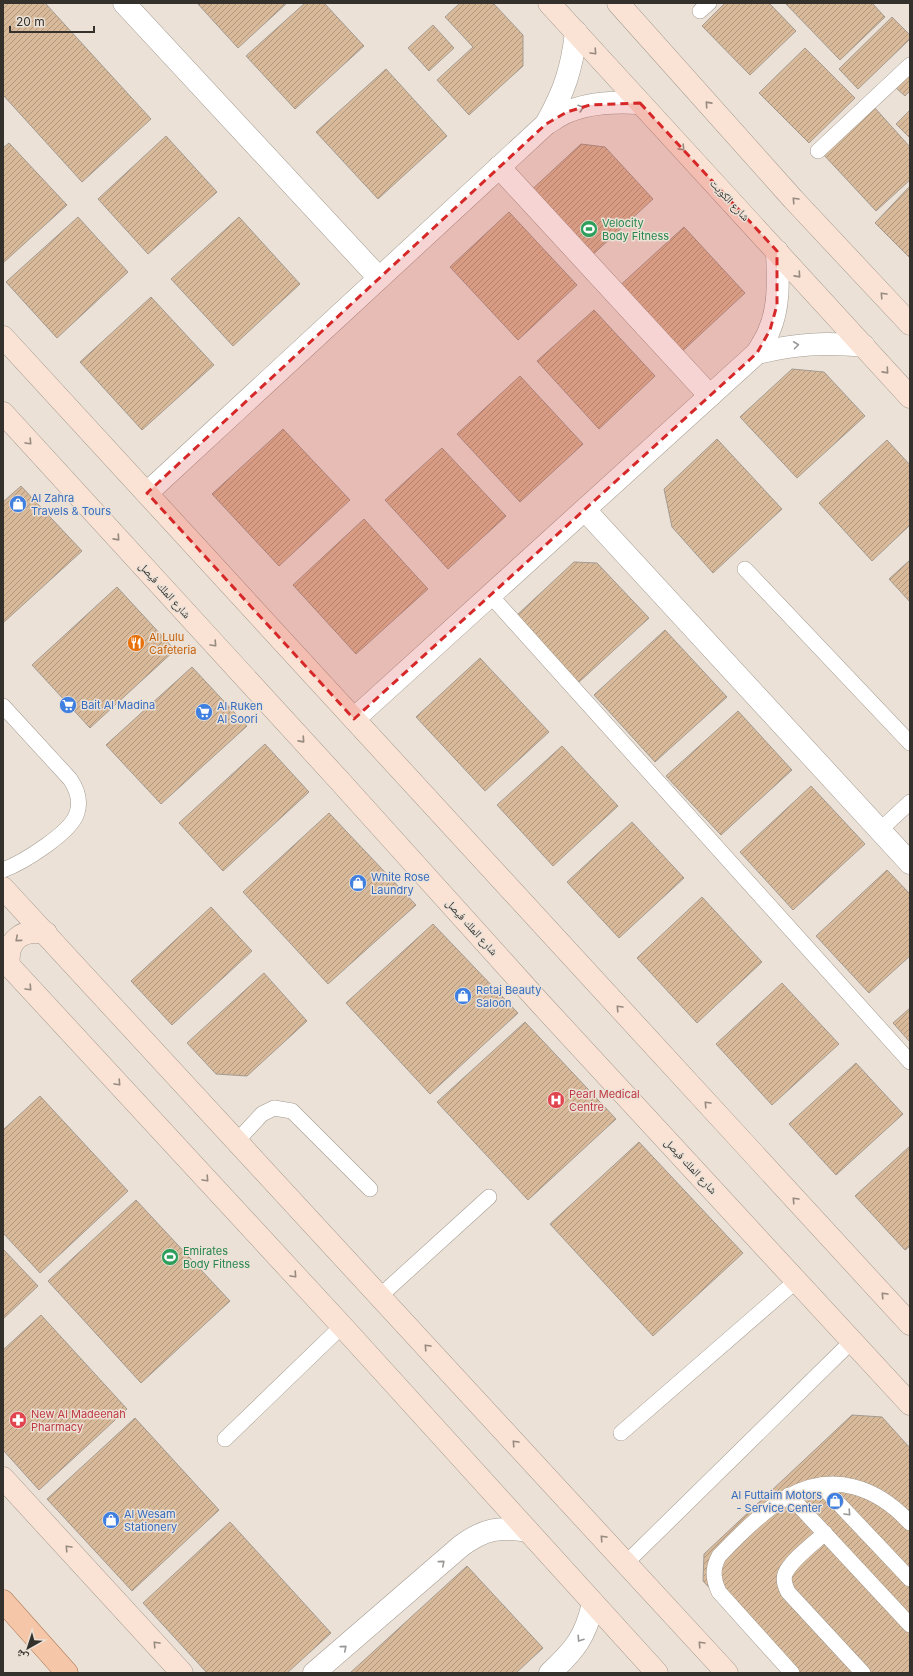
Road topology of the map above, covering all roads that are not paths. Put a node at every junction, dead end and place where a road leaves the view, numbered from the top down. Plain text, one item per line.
1 (124, 3) edge
2 (549, 3) edge
3 (618, 3) edge
4 (576, 32) junction
5 (910, 65) edge
6 (640, 103) junction
7 (546, 124) junction
8 (818, 151) dead end
9 (499, 167) junction
10 (777, 252) junction
11 (379, 278) junction
12 (910, 324) edge
13 (4, 338) edge
14 (864, 346) junction
15 (758, 353) junction
16 (3, 361) edge
17 (710, 396) junction
18 (910, 397) edge
19 (3, 413) edge
20 (146, 493) junction
21 (585, 510) junction
22 (745, 569) dead end
23 (490, 595) junction
24 (3, 706) edge
25 (354, 719) junction
26 (910, 743) edge
27 (910, 802) edge
28 (880, 830) junction
29 (910, 862) edge
30 (3, 870) edge
31 (3, 888) edge
32 (46, 934) junction
33 (6, 963) edge
34 (910, 1062) edge
35 (237, 1141) junction
36 (370, 1189) dead end
37 (489, 1197) dead end
38 (796, 1281) junction
39 (380, 1296) junction
40 (910, 1324) edge
41 (342, 1326) junction
42 (852, 1341) junction
43 (910, 1404) edge
44 (621, 1433) dead end
45 (225, 1440) dead end
46 (3, 1478) edge
47 (822, 1485) junction
48 (789, 1495) junction
49 (910, 1523) edge
50 (528, 1531) junction
51 (825, 1533) junction
52 (626, 1563) junction
53 (910, 1579) edge
54 (3, 1601) edge
55 (593, 1603) junction
56 (910, 1625) edge
57 (67, 1673) edge
58 (182, 1673) edge
59 (314, 1673) edge
60 (550, 1673) edge
61 (657, 1673) edge
62 (727, 1673) edge
63 (792, 1673) edge
64 (863, 1673) edge

1 - 11 street
2 - 4 street, شارع الكويت
12 -> 3 street
4 -> 6 street, شارع الكويت
4 - 7 street
5 - 8 lane
7 -> 6 street
6 -> 10 street, شارع الكويت
7 - 9 street
9 - 11 street
9 - 17 street
10 -> 14 street, شارع الكويت
10 - 15 street
11 - 20 street
13 - 16 street
13 - 20 street
15 -> 14 street
14 -> 18 street, شارع الكويت
15 - 17 street
17 - 21 street
19 -> 38 street, شارع الملك فيصل
20 - 25 street
21 - 23 street
21 - 28 street
22 - 26 lane
23 - 25 street
23 - 34 lane
24 - 30 lane
40 -> 25 street
27 - 28 lane
28 - 29 street
31 - 32 street
32 -> 33 street
32 - 35 street
33 -> 41 street
35 - 36 lane
35 - 39 street
37 - 39 lane
38 - 42 street, شارع الملك فيصل
38 - 44 lane
52 -> 39 street
41 - 45 lane
41 - 50 street
42 - 43 street, شارع الملك فيصل
42 - 52 lane
58 -> 46 street
47 - 48 lane
47 - 49 lane
47 -> 53 lane
48 - 51 lane
48 - 63 lane
50 - 55 street
59 -> 50 street
51 - 56 lane
51 - 64 lane
62 -> 52 street
54 - 57 main road
55 -> 60 street
55 - 61 street

